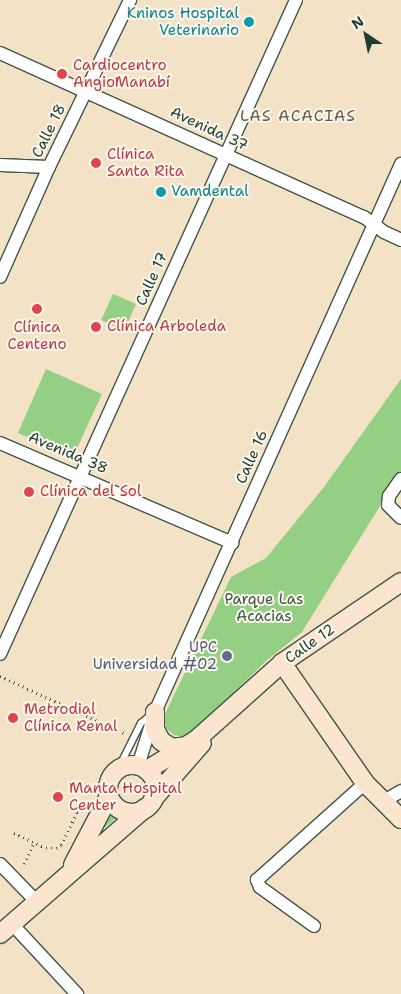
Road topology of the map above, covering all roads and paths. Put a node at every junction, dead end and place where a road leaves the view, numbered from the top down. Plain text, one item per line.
1 (130, 0) edge
2 (296, 0) edge
3 (0, 53) edge
4 (87, 90) junction
5 (226, 155) junction
6 (401, 164) edge
7 (0, 165) edge
8 (49, 168) junction
9 (374, 222) junction
10 (401, 240) edge
11 (0, 278) edge
12 (0, 443) edge
13 (80, 476) junction
14 (401, 479) edge
15 (401, 518) edge
16 (232, 543) junction
17 (401, 582) edge
18 (0, 654) edge
19 (282, 663) junction
20 (0, 676) edge
21 (155, 712) junction
22 (227, 714) junction
23 (128, 735) dead end
24 (186, 746) junction
25 (142, 768) junction
26 (118, 769) junction
27 (365, 784) junction
28 (401, 791) edge
29 (109, 796) junction
30 (384, 801) junction
31 (149, 804) junction
32 (90, 817) dead end
33 (401, 818) edge
34 (14, 832) dead end
35 (34, 843) junction
36 (0, 864) edge
37 (24, 864) dead end
38 (69, 872) junction
39 (37, 902) junction
40 (314, 926) dead end
41 (6, 929) edge
42 (76, 994) edge

1 - 4 street, Calle 18
2 - 5 street, Calle 17
3 - 4 street, Avenida 37
4 - 5 street, Avenida 37
4 - 8 street, Calle 18
5 - 9 street, Avenida 37
5 - 13 street, Calle 17
6 - 9 street, Calle 16
7 - 8 street
8 - 11 street, Calle 18
9 - 10 street, Avenida 37
9 - 16 street, Calle 16
12 - 13 street, Avenida 38
13 - 16 street, Avenida 38
13 - 18 street, Calle 17
14 - 15 street
16 - 21 street, Calle 16
17 - 19 main road, Calle 12
19 - 22 main road, Calle 12
19 - 27 main road
20 - 23 path
21 - 24 main road
21 - 25 street, Calle 16
21 - 26 lane
22 - 24 main road, Calle 12
22 - 31 main road, Calle 12
24 - 25 main road, Calle 12
25 - 26 main road
25 - 31 main road
26 - 29 main road
27 - 30 main road
27 - 40 street
28 - 30 street
29 - 31 main road
29 - 38 main road, Calle 12
30 - 33 main road
31 - 38 main road, Calle 12
32 - 35 path
34 - 35 path
35 - 37 path
36 - 39 street
38 - 39 main road, Calle 12
39 - 41 main road, Calle 12
41 - 42 street

